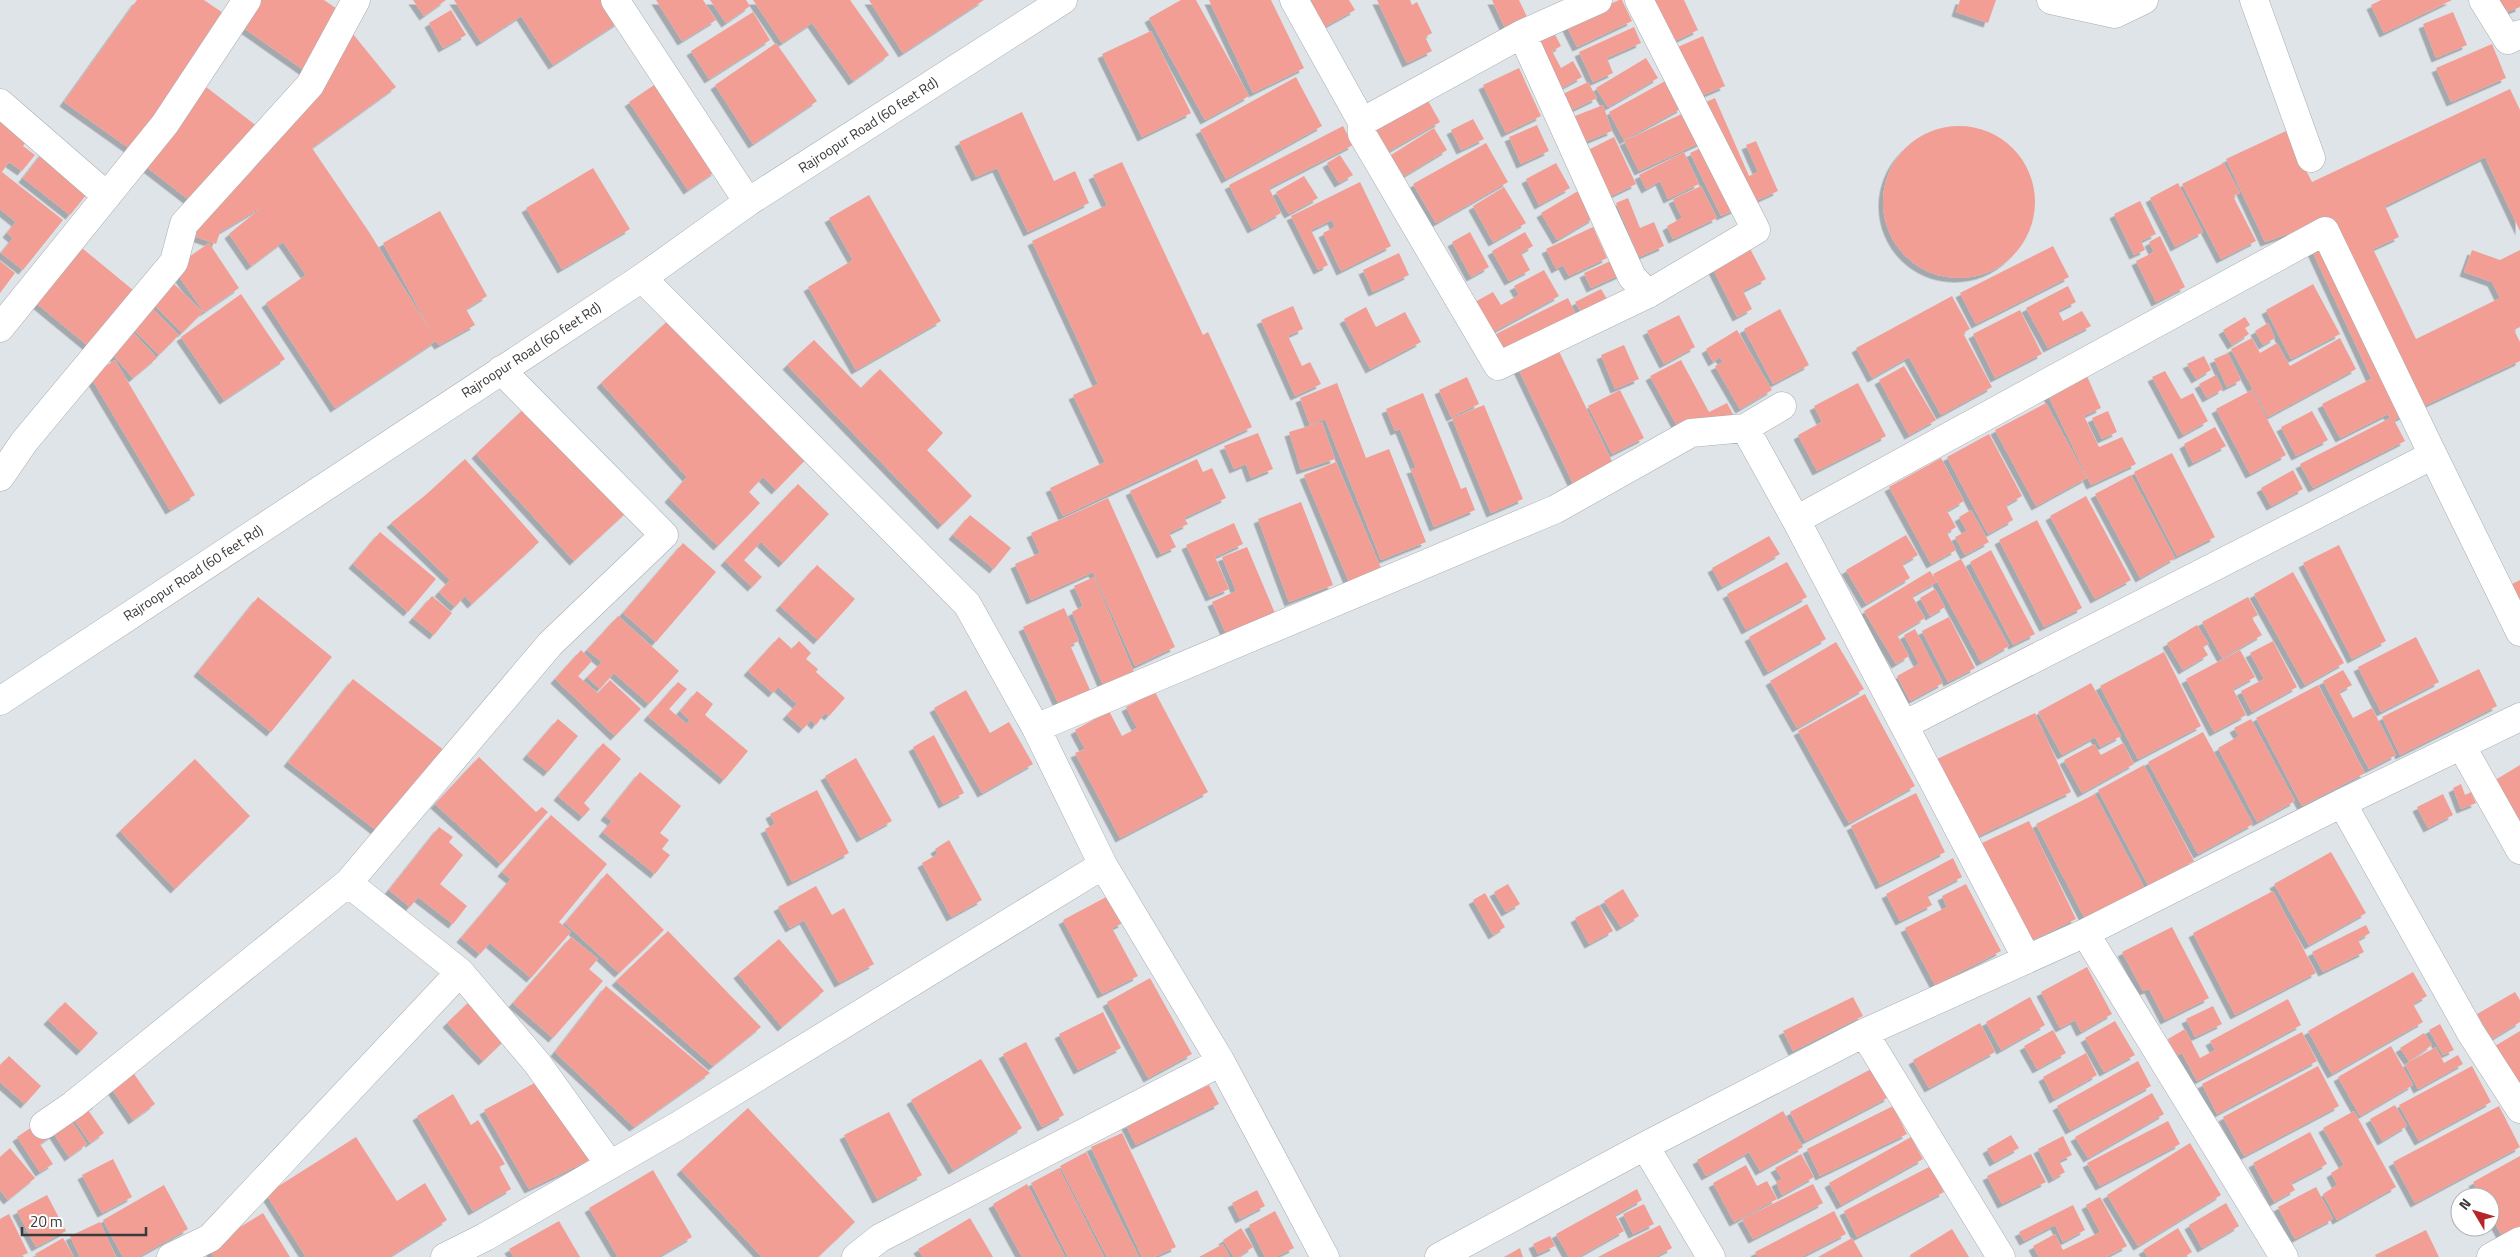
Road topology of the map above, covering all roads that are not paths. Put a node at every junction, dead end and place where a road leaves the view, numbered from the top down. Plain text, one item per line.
1 (247, 0) edge
2 (356, 0) edge
3 (615, 0) edge
4 (1063, 0) edge
5 (1294, 0) edge
6 (1598, 0) edge
7 (1639, 0) edge
8 (2051, 0) edge
9 (2144, 0) edge
10 (2254, 0) edge
11 (2483, 0) edge
12 (1522, 34) junction
13 (2520, 34) edge
14 (1, 107) edge
15 (1362, 122) junction
16 (2311, 158) dead end
17 (107, 196) junction
18 (748, 202) junction
19 (642, 278) junction
20 (1648, 294) junction
21 (0, 328) edge
22 (501, 370) junction
23 (1782, 406) dead end
24 (1745, 428) junction
25 (2433, 455) junction
26 (0, 477) edge
27 (1796, 520) junction
28 (2520, 632) edge
29 (0, 701) edge
30 (2520, 717) edge
31 (1904, 725) junction
32 (1036, 728) junction
33 (2461, 745) junction
34 (2342, 803) junction
35 (2520, 850) edge
36 (1103, 865) junction
37 (348, 883) junction
38 (2085, 933) junction
39 (2027, 960) junction
40 (460, 972) junction
41 (1864, 1033) junction
42 (1221, 1062) junction
43 (2520, 1107) edge
44 (44, 1125) dead end
45 (1645, 1146) junction
46 (610, 1165) junction
47 (2520, 1242) edge
48 (171, 1257) edge
49 (445, 1257) edge
50 (856, 1257) edge
51 (1325, 1257) edge
52 (1439, 1257) edge
53 (1711, 1257) edge
54 (2002, 1257) edge
55 (2284, 1257) edge
56 (2491, 1257) edge

1 - 17 street
2 - 26 street
3 - 18 street
4 - 18 street, Rajroopur Road (60 feet Rd)
5 - 15 street
6 - 12 street
7 - 20 street
8 - 9 street
10 - 16 street
11 - 13 street
12 - 15 street
12 - 20 street
14 - 17 street
15 - 20 street
17 - 21 street
18 - 19 street, Rajroopur Road (60 feet Rd)
19 - 22 street, Rajroopur Road (60 feet Rd)
19 - 32 street
22 - 29 street, Rajroopur Road (60 feet Rd)
22 - 37 street
23 - 24 street
24 - 27 street
24 - 32 street
25 - 27 street
25 - 28 street
25 - 31 street
27 - 31 street
30 - 33 street
31 - 39 street
32 - 36 street
33 - 34 street
33 - 35 street
34 - 38 street
34 - 43 street
36 - 42 street
36 - 46 street
37 - 40 street
37 - 44 street
38 - 39 street
38 - 55 street
39 - 41 street
40 - 46 street
40 - 48 street
41 - 45 street
41 - 54 street
42 - 50 street
42 - 51 street
45 - 52 street
45 - 53 street
46 - 49 street
47 - 56 street

